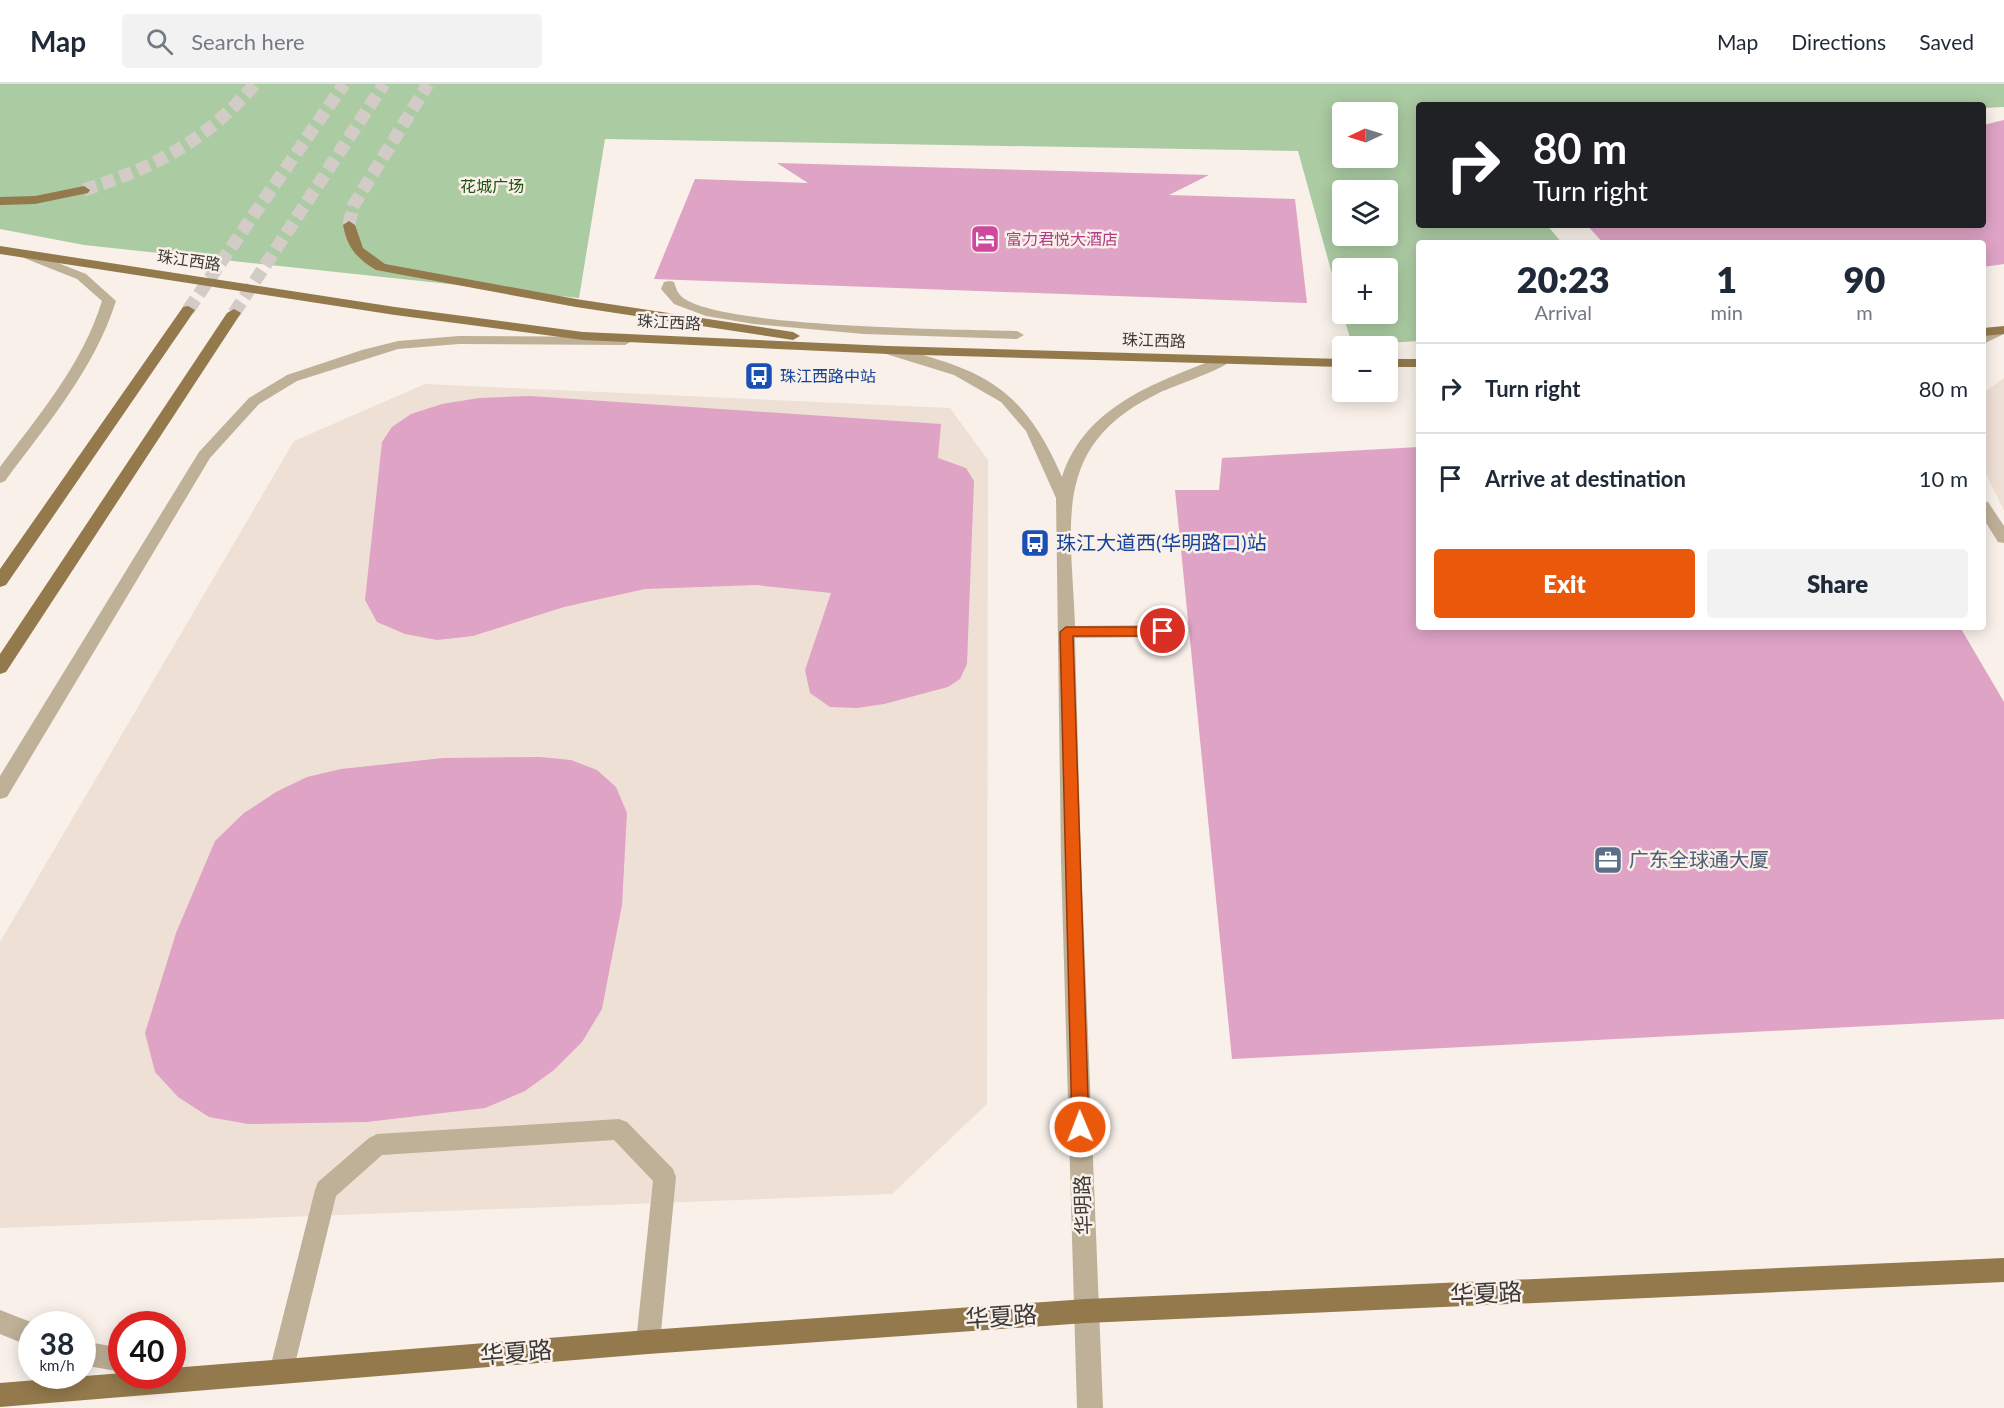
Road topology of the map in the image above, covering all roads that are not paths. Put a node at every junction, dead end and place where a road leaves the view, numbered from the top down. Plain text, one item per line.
1 (84, 190) tunnel mouth
2 (0, 201) edge
3 (349, 225) tunnel mouth
4 (0, 250) edge
5 (28, 255) junction
6 (669, 285) dead end
7 (188, 310) tunnel mouth
8 (234, 313) tunnel mouth
9 (2002, 331) edge
10 (1986, 332) edge
11 (1017, 335) dead end
12 (1986, 339) edge
13 (705, 341) junction
14 (888, 350) junction
15 (1223, 361) junction
16 (1332, 363) edge
17 (1398, 363) edge
18 (1416, 363) edge
19 (0, 478) edge
20 (1064, 498) junction
21 (1986, 511) edge
22 (2004, 538) edge
23 (0, 581) edge
24 (1163, 631) dead end
25 (1066, 632) junction
26 (0, 668) edge
27 (0, 792) edge
28 (2004, 1270) edge
29 (1086, 1311) junction
30 (0, 1322) edge
31 (18, 1329) edge
32 (648, 1342) junction
33 (186, 1371) edge
34 (281, 1372) junction
35 (222, 1377) junction
36 (0, 1395) edge
37 (1090, 1408) edge

1 - 2 main road
3 - 14 main road
4 - 5 main road, 珠江西路
5 - 13 main road, 珠江西路
5 - 19 street
6 - 11 street
7 - 23 main road
8 - 26 main road
9 - 10 main road
9 - 12 street
13 - 14 main road, 珠江西路
13 - 27 street
14 - 15 main road, 珠江西路
14 - 20 street
15 - 16 main road, 珠江西路
15 - 20 street
17 - 18 main road
20 - 25 street, 华明路
21 - 22 street
24 - 25 street
25 - 29 street, 华明路
28 - 29 main road, 华夏路
29 - 32 main road, 华夏路
29 - 37 street, 华明路
30 - 31 street
32 - 34 main road, 华夏路
32 - 34 street
33 - 35 street
34 - 35 main road, 华夏路
35 - 36 main road, 华夏路

